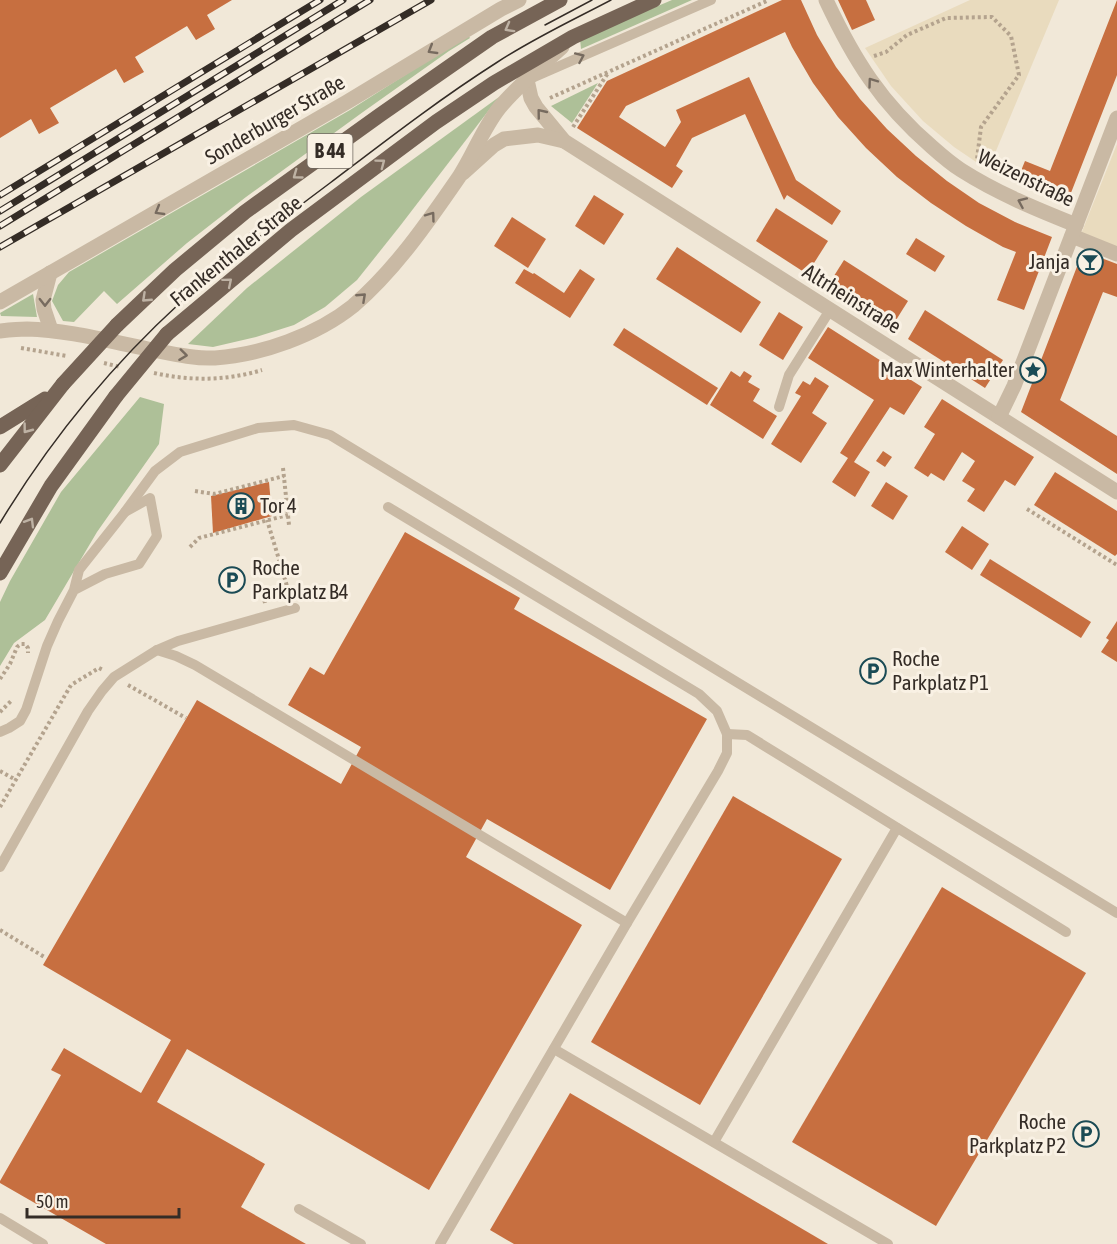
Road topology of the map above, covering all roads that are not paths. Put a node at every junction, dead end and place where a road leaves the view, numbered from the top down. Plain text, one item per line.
1 (519, 0) edge
2 (560, 0) edge
3 (654, 0) edge
4 (711, 0) edge
5 (826, 0) edge
6 (573, 37) junction
7 (527, 80) junction
8 (1117, 118) edge
9 (564, 141) junction
10 (461, 175) junction
11 (1074, 231) junction
12 (1117, 254) edge
13 (50, 273) junction
14 (0, 302) edge
15 (830, 310) junction
16 (51, 330) junction
17 (0, 331) edge
18 (59, 388) junction
19 (779, 406) dead end
20 (999, 417) junction
21 (0, 428) edge
22 (0, 465) edge
23 (1117, 492) edge
24 (388, 507) dead end
25 (125, 512) junction
26 (0, 573) edge
27 (74, 590) junction
28 (296, 608) dead end
29 (157, 650) junction
30 (0, 732) edge
31 (728, 734) junction
32 (897, 828) junction
33 (0, 867) edge
34 (1117, 913) edge
35 (627, 923) junction
36 (1066, 932) dead end
37 (554, 1049) junction
38 (714, 1142) junction
39 (299, 1209) dead end
40 (0, 1218) edge
41 (43, 1244) edge
42 (361, 1244) edge
43 (440, 1244) edge
44 (888, 1244) edge

1 -> 13 street, Sonderburger Straße
2 -> 18 main road, Frankenthaler Straße / B 44, bridge
3 - 6 main road, B 44
7 -> 4 lane
11 -> 5 street, Weizenstraße
6 - 7 street
26 -> 6 main road, Frankenthaler Straße / B 44, bridge
9 -> 7 street, Altrheinstraße
7 - 10 street
8 - 11 street
9 - 10 street, Altrheinstraße
9 - 15 street, Altrheinstraße
16 -> 10 street
11 - 12 street, Weizenstraße
11 - 20 street
13 - 14 street, Sonderburger Straße
13 -> 16 street
15 - 19 lane
15 - 20 street, Altrheinstraße
16 - 17 street
18 - 21 main road
18 -> 22 main road, Frankenthaler Straße / B 44
20 - 23 street, Altrheinstraße
24 - 31 lane
25 - 27 lane
25 - 27 lane
25 - 34 lane
27 - 30 lane
28 - 29 lane
29 - 33 lane
29 - 35 lane
31 - 32 lane
31 - 35 lane
32 - 36 lane
32 - 38 lane
35 - 37 lane
37 - 38 lane
37 - 43 lane
38 - 44 lane
39 - 42 lane
40 - 41 lane

